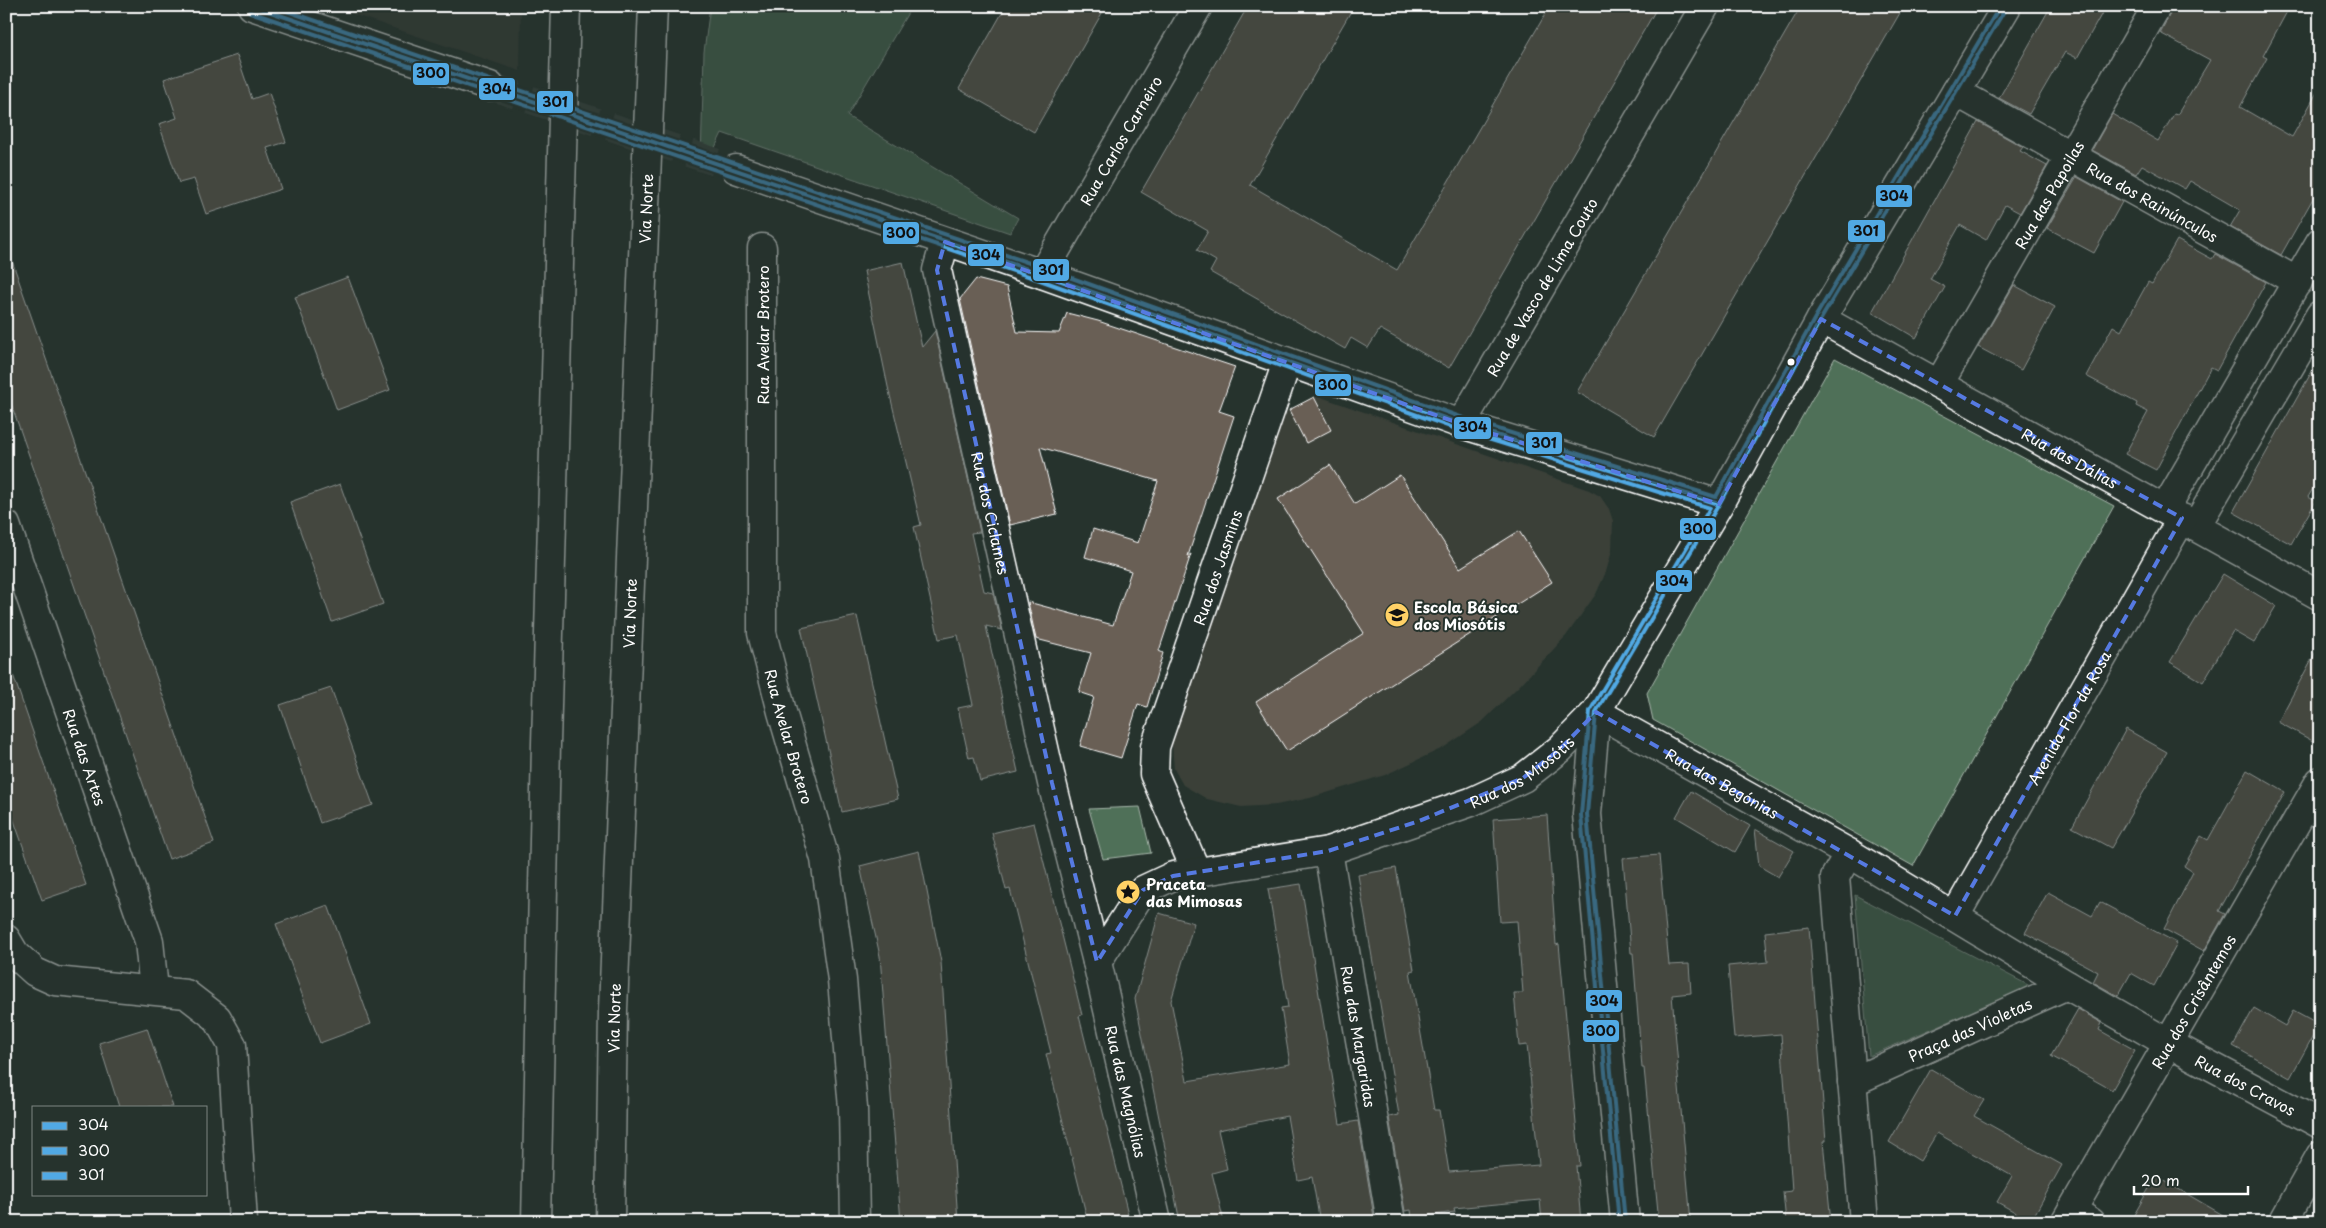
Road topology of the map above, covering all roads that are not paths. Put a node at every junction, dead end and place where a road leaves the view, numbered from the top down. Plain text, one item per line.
1 (252, 6) edge
2 (566, 6) edge
3 (653, 6) edge
4 (1198, 6) edge
5 (1705, 6) edge
6 (2007, 6) edge
7 (2157, 6) edge
8 (490, 86) tunnel mouth
9 (1956, 92) junction
10 (2070, 156) junction
11 (736, 169) tunnel mouth
12 (945, 242) junction
13 (2320, 242) edge
14 (762, 248) dead end
15 (1042, 274) junction
16 (2298, 282) junction
17 (2320, 315) edge
18 (1821, 319) junction
19 (2262, 343) junction
20 (1287, 362) junction
21 (2294, 362) junction
22 (1939, 384) junction
23 (1461, 424) junction
24 (1718, 504) junction
25 (2190, 523) junction
26 (6, 525) edge
27 (2320, 596) edge
28 (1596, 712) junction
29 (2320, 781) edge
30 (1328, 851) junction
31 (1849, 853) junction
32 (1197, 873) junction
33 (1955, 916) junction
34 (6, 939) edge
35 (1097, 962) junction
36 (2067, 985) junction
37 (154, 990) junction
38 (2168, 1043) junction
39 (1852, 1082) junction
40 (2320, 1124) edge
41 (536, 1145) junction
42 (2320, 1156) edge
43 (2076, 1218) edge
44 (242, 1222) edge
45 (523, 1222) edge
46 (536, 1222) edge
47 (610, 1222) edge
48 (854, 1222) edge
49 (1157, 1222) edge
50 (1391, 1222) edge
51 (1625, 1222) edge
52 (1864, 1222) edge
53 (2283, 1222) edge

1 - 8 main road
2 - 41 main road
3 - 47 main road, Via Norte
4 - 15 main road, Rua Carlos Carneiro
5 - 23 main road, Rua de Vasco de Lima Couto
6 - 9 main road, Rua dos Miosótis
7 - 10 main road, Rua das Papoilas
9 - 10 main road, Rua dos Rainúnculos
9 - 18 main road, Rua dos Miosótis
10 - 16 main road, Rua dos Rainúnculos
10 - 22 main road, Rua das Papoilas
11 - 12 main road
12 - 15 main road
12 - 35 main road, Rua dos Ciclames
13 - 16 main road, Avenida Flor da Rosa
14 - 48 main road, Rua Avelar Brotero
15 - 20 main road
16 - 19 main road, Avenida Flor da Rosa
17 - 21 main road, Avenida Flor da Rosa
18 - 22 main road, Rua das Dálias
18 - 24 main road, Rua dos Miosótis
19 - 21 main road
19 - 25 main road, Avenida Flor da Rosa
20 - 23 main road
20 - 32 main road, Rua dos Jasmins
21 - 25 main road, Avenida Flor da Rosa
22 - 25 main road, Rua das Dálias
23 - 24 main road
24 - 28 main road, Rua dos Miosótis
25 - 27 main road, Rua das Dálias
25 - 33 main road, Avenida Flor da Rosa
26 - 37 main road, Rua das Artes
28 - 30 main road, Rua dos Miosótis
28 - 31 main road, Rua das Begónias
28 - 51 main road
29 - 38 main road, Rua dos Crisântemos
30 - 32 main road, Rua dos Miosótis
30 - 50 main road, Rua das Margaridas
31 - 33 main road
31 - 39 main road
32 - 35 main road
33 - 36 main road
34 - 37 main road
35 - 49 main road, Rua das Magnólias
36 - 38 main road, Rua dos Cravos
36 - 39 main road, Praça das Violetas
37 - 44 main road
38 - 40 main road, Rua dos Cravos
38 - 43 main road, Rua dos Crisântemos
39 - 52 main road
41 - 45 main road
41 - 46 main road
42 - 53 main road

